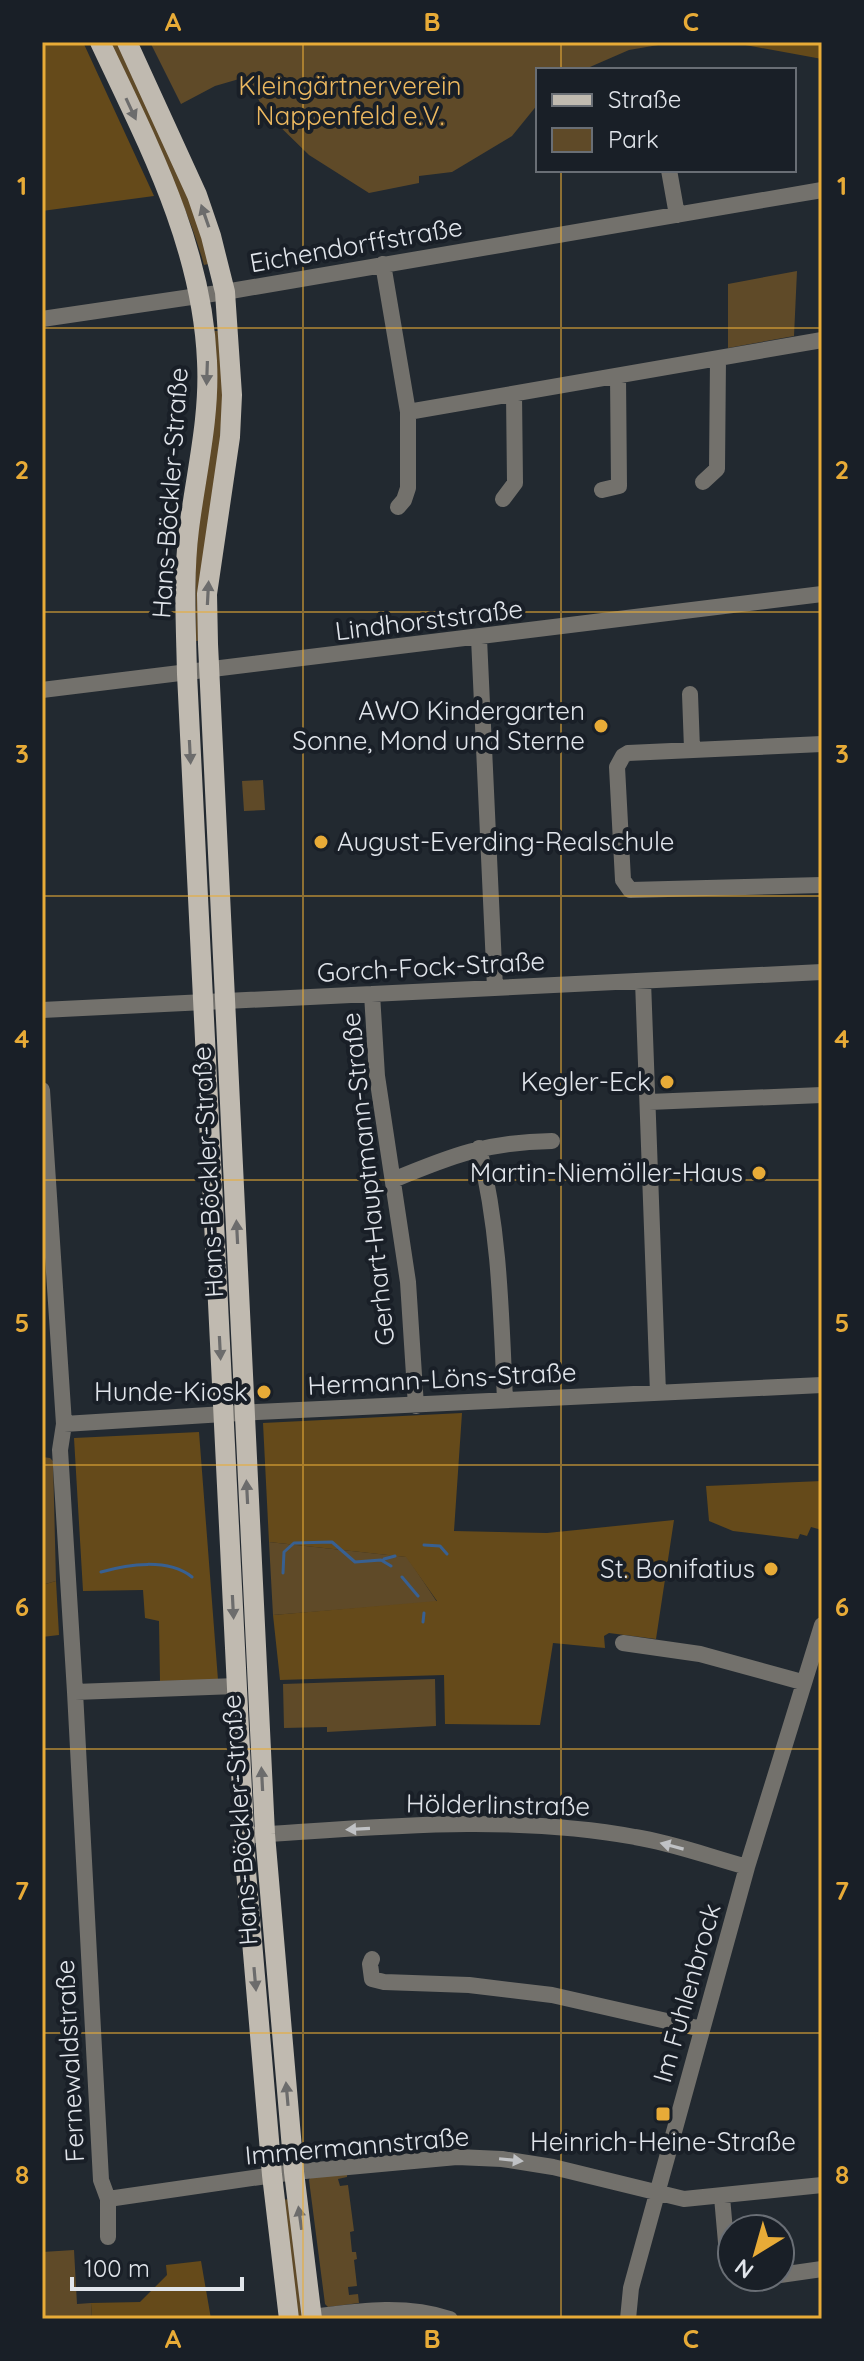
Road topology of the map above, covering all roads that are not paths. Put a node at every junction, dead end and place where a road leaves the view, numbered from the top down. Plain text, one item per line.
1 (100, 42) edge
2 (127, 42) edge
3 (669, 172) edge
4 (822, 190) edge
5 (677, 215) junction
6 (383, 264) junction
7 (225, 292) junction
8 (200, 295) junction
9 (42, 319) edge
10 (822, 340) edge
11 (718, 359) junction
12 (618, 376) junction
13 (514, 394) junction
14 (408, 412) junction
15 (703, 482) dead end
16 (602, 490) dead end
17 (503, 499) dead end
18 (398, 507) dead end
19 (822, 594) edge
20 (479, 638) junction
21 (210, 670) junction
22 (187, 674) junction
23 (42, 690) edge
24 (690, 694) dead end
25 (822, 744) edge
26 (692, 749) junction
27 (822, 885) edge
28 (822, 972) edge
29 (643, 981) junction
30 (495, 988) junction
31 (372, 994) junction
32 (204, 1002) junction
33 (226, 1002) junction
34 (42, 1010) edge
35 (42, 1090) edge
36 (822, 1095) edge
37 (649, 1102) junction
38 (552, 1141) dead end
39 (479, 1148) junction
40 (393, 1180) junction
41 (47, 1272) edge
42 (822, 1385) edge
43 (658, 1393) junction
44 (505, 1400) junction
45 (416, 1406) junction
46 (244, 1413) junction
47 (223, 1414) junction
48 (64, 1424) junction
49 (42, 1449) edge
50 (60, 1450) junction
51 (822, 1625) edge
52 (623, 1643) dead end
53 (802, 1682) junction
54 (236, 1686) junction
55 (75, 1692) junction
56 (254, 1834) junction
57 (747, 1867) junction
58 (372, 1959) dead end
59 (702, 2029) junction
60 (294, 2172) junction
61 (272, 2175) junction
62 (822, 2185) edge
63 (656, 2193) junction
64 (722, 2197) junction
65 (108, 2199) junction
66 (723, 2213) edge
67 (108, 2237) dead end
68 (822, 2269) edge
69 (796, 2273) edge
70 (312, 2318) edge
71 (289, 2319) edge
72 (450, 2319) edge
73 (628, 2319) edge

1 -> 8 main road, Hans-Böckler-Straße
7 -> 2 main road, Hans-Böckler-Straße
3 - 5 street
4 - 5 street, Eichendorffstraße
5 - 6 street, Eichendorffstraße
6 - 7 street, Eichendorffstraße
6 - 14 street
7 - 8 street, Eichendorffstraße
21 -> 7 main road, Hans-Böckler-Straße
8 - 9 street, Eichendorffstraße
8 -> 22 main road, Hans-Böckler-Straße
10 - 11 street
11 - 12 street
11 - 15 street
12 - 13 street
12 - 16 street
13 - 14 street
13 - 17 street
14 - 18 street
19 - 20 street, Lindhorststraße
20 - 21 street, Lindhorststraße
20 - 30 street
21 - 22 street, Lindhorststraße
21 - 33 main road, Hans-Böckler-Straße
22 - 23 street, Lindhorststraße
22 -> 32 main road, Hans-Böckler-Straße
24 - 26 street
25 - 26 street
26 - 27 street
28 - 29 street, Gorch-Fock-Straße
29 - 30 street, Gorch-Fock-Straße
29 - 37 street
30 - 31 street, Gorch-Fock-Straße
31 - 33 street, Gorch-Fock-Straße
31 - 40 street, Gerhart-Hauptmann-Straße
32 - 33 street, Gorch-Fock-Straße
32 - 34 street, Gorch-Fock-Straße
32 -> 47 main road, Hans-Böckler-Straße
46 -> 33 main road, Hans-Böckler-Straße
35 - 41 street, Fernewaldstraße
36 - 37 street
37 - 43 street
38 - 39 street
39 - 40 street
39 - 44 street
40 - 45 street, Gerhart-Hauptmann-Straße
41 - 48 street, Fernewaldstraße
42 - 43 street, Hermann-Löns-Straße
43 - 44 street, Hermann-Löns-Straße
44 - 45 street, Hermann-Löns-Straße
45 - 46 street, Hermann-Löns-Straße
46 - 47 street, Hermann-Löns-Straße
56 -> 46 main road, Hans-Böckler-Straße
47 - 48 street, Hermann-Löns-Straße
47 -> 54 main road, Hans-Böckler-Straße
48 - 50 street, Fernewaldstraße
49 - 50 street
50 - 55 street, Fernewaldstraße
51 - 53 street, Im Fuhlenbrock
52 - 53 street
53 - 57 street, Im Fuhlenbrock
54 - 55 street, Hans-Böckler-Straße
54 - 56 main road, Hans-Böckler-Straße
55 - 65 street, Fernewaldstraße
57 -> 56 street, Hölderlinstraße
60 -> 56 main road, Hans-Böckler-Straße
56 -> 61 main road, Hans-Böckler-Straße
57 - 59 street, Im Fuhlenbrock
58 - 59 street
59 - 63 street, Im Fuhlenbrock
60 - 61 street, Immermannstraße
60 -> 63 street, Immermannstraße
70 -> 60 main road, Hans-Böckler-Straße
61 - 65 street, Immermannstraße
61 - 71 main road, Hans-Böckler-Straße
62 - 64 street, Immermannstraße
63 - 64 street, Immermannstraße
63 - 73 street, Im Fuhlenbrock
64 - 66 street
65 - 67 street, Fernewaldstraße
68 - 69 street
70 - 72 street

